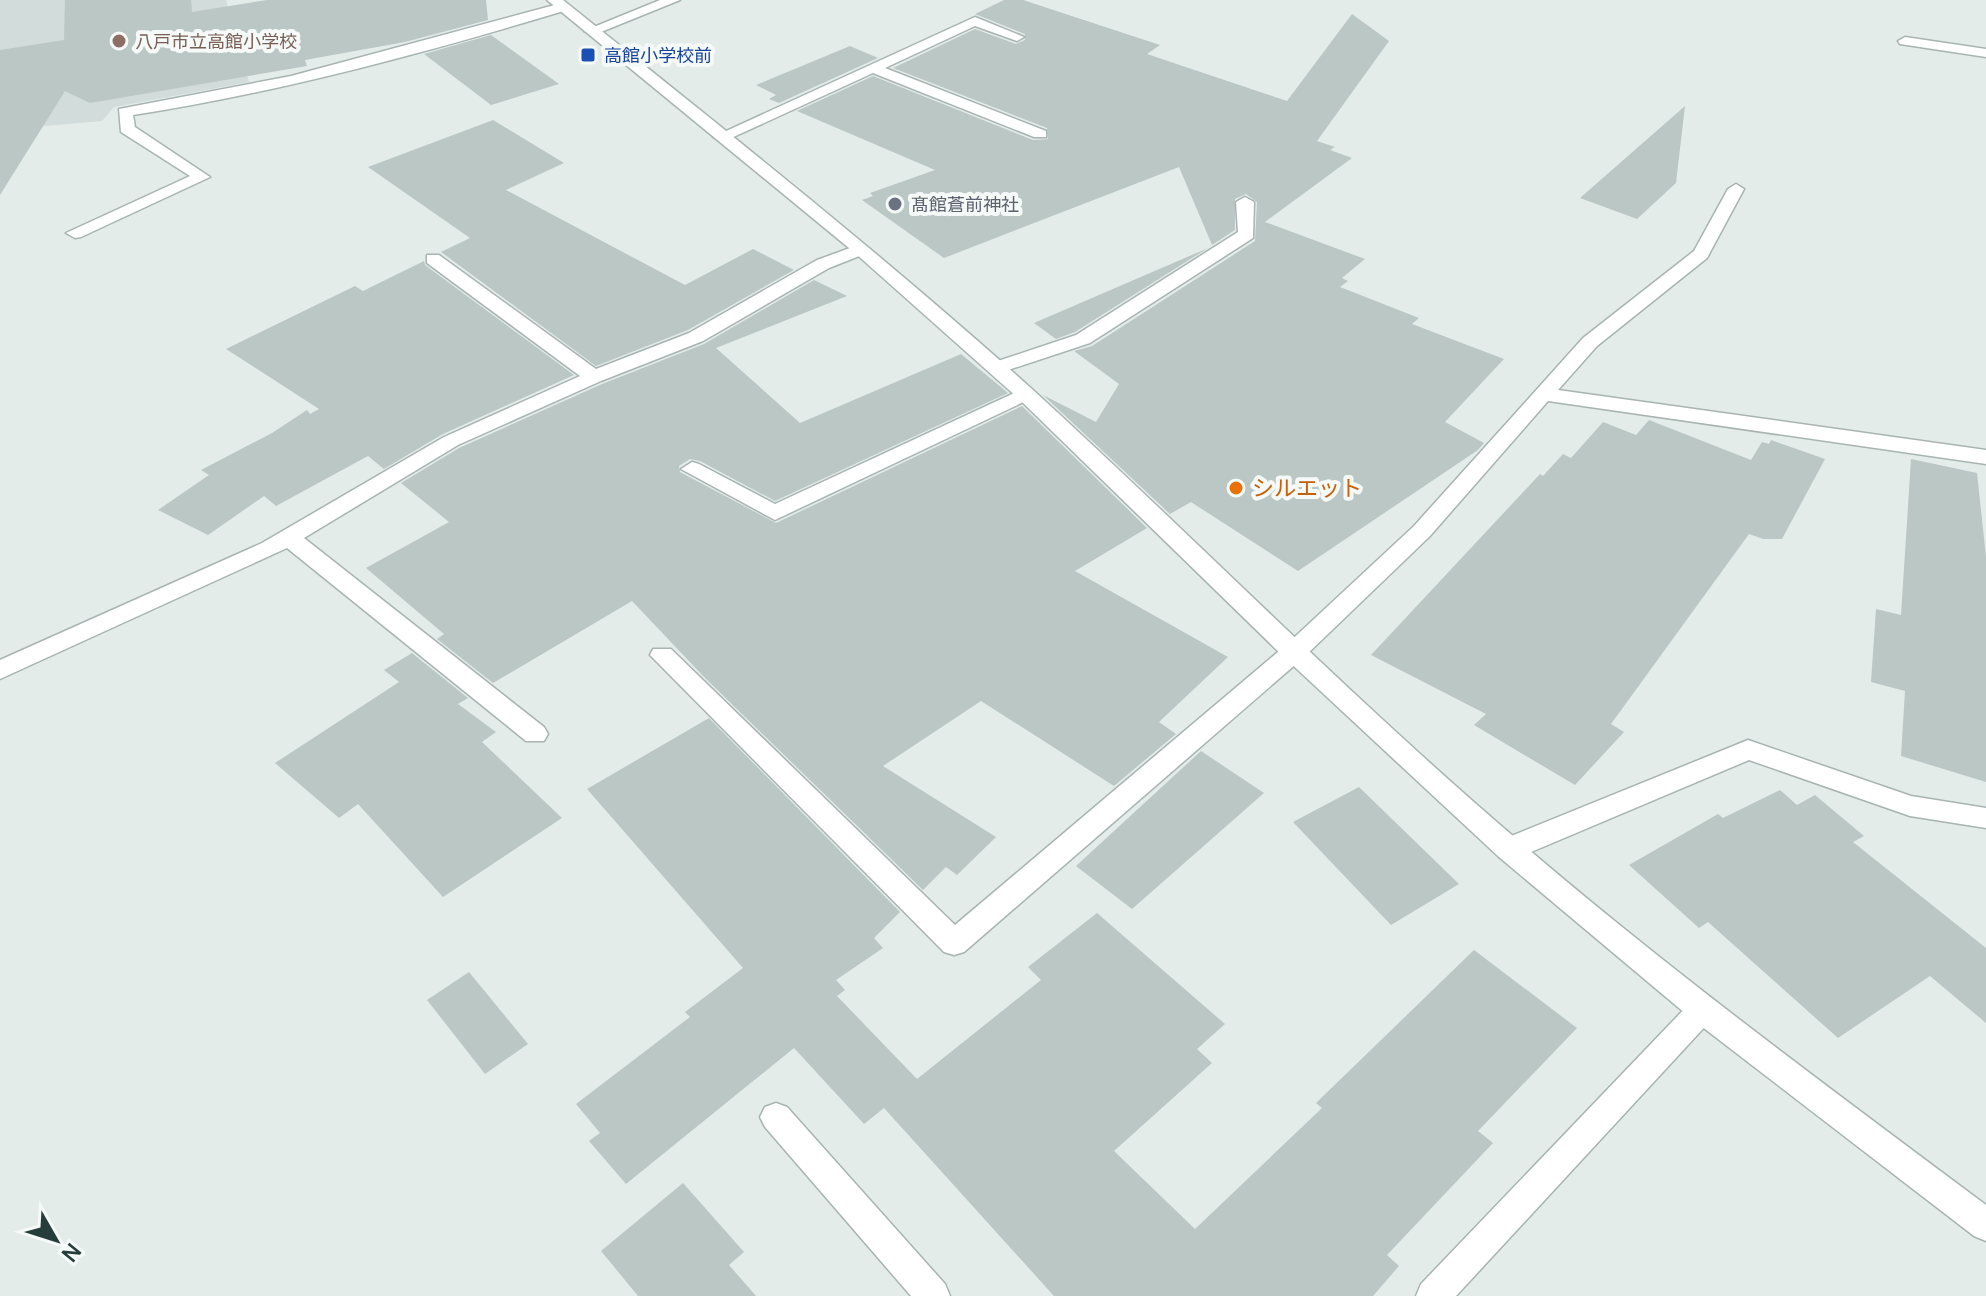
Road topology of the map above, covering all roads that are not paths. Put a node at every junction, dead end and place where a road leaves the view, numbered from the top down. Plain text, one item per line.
1 (673, 0) edge
2 (558, 4) edge
3 (591, 31) junction
4 (1017, 37) dead end
5 (1905, 41) dead end
6 (1986, 53) edge
7 (873, 68) junction
8 (1040, 134) dead end
9 (721, 137) junction
10 (1736, 189) dead end
11 (1245, 202) dead end
12 (75, 233) dead end
13 (861, 249) junction
14 (433, 259) dead end
15 (996, 368) junction
16 (594, 377) junction
17 (1025, 394) junction
18 (1541, 394) junction
19 (1986, 457) edge
20 (692, 469) dead end
21 (288, 537) junction
22 (1294, 652) junction
23 (662, 655) dead end
24 (0, 670) edge
25 (535, 734) dead end
26 (1986, 818) edge
27 (1509, 849) junction
28 (1702, 1010) junction
29 (776, 1117) dead end
30 (1986, 1225) edge
31 (933, 1296) edge
32 (1433, 1296) edge

1 - 3 street
2 - 3 street
2 - 12 street
3 - 9 street
4 - 7 street
5 - 6 street
7 - 8 street
7 - 9 street
9 - 13 street
10 - 18 street
11 - 15 street
13 - 15 street
13 - 16 street
14 - 16 street
15 - 17 street
16 - 21 street
17 - 20 street
17 - 22 street
18 - 19 street
18 - 22 street
21 - 24 street
21 - 25 street
22 - 23 street
22 - 27 street
26 - 27 street
27 - 28 street
28 - 30 street
28 - 32 street
29 - 31 street

